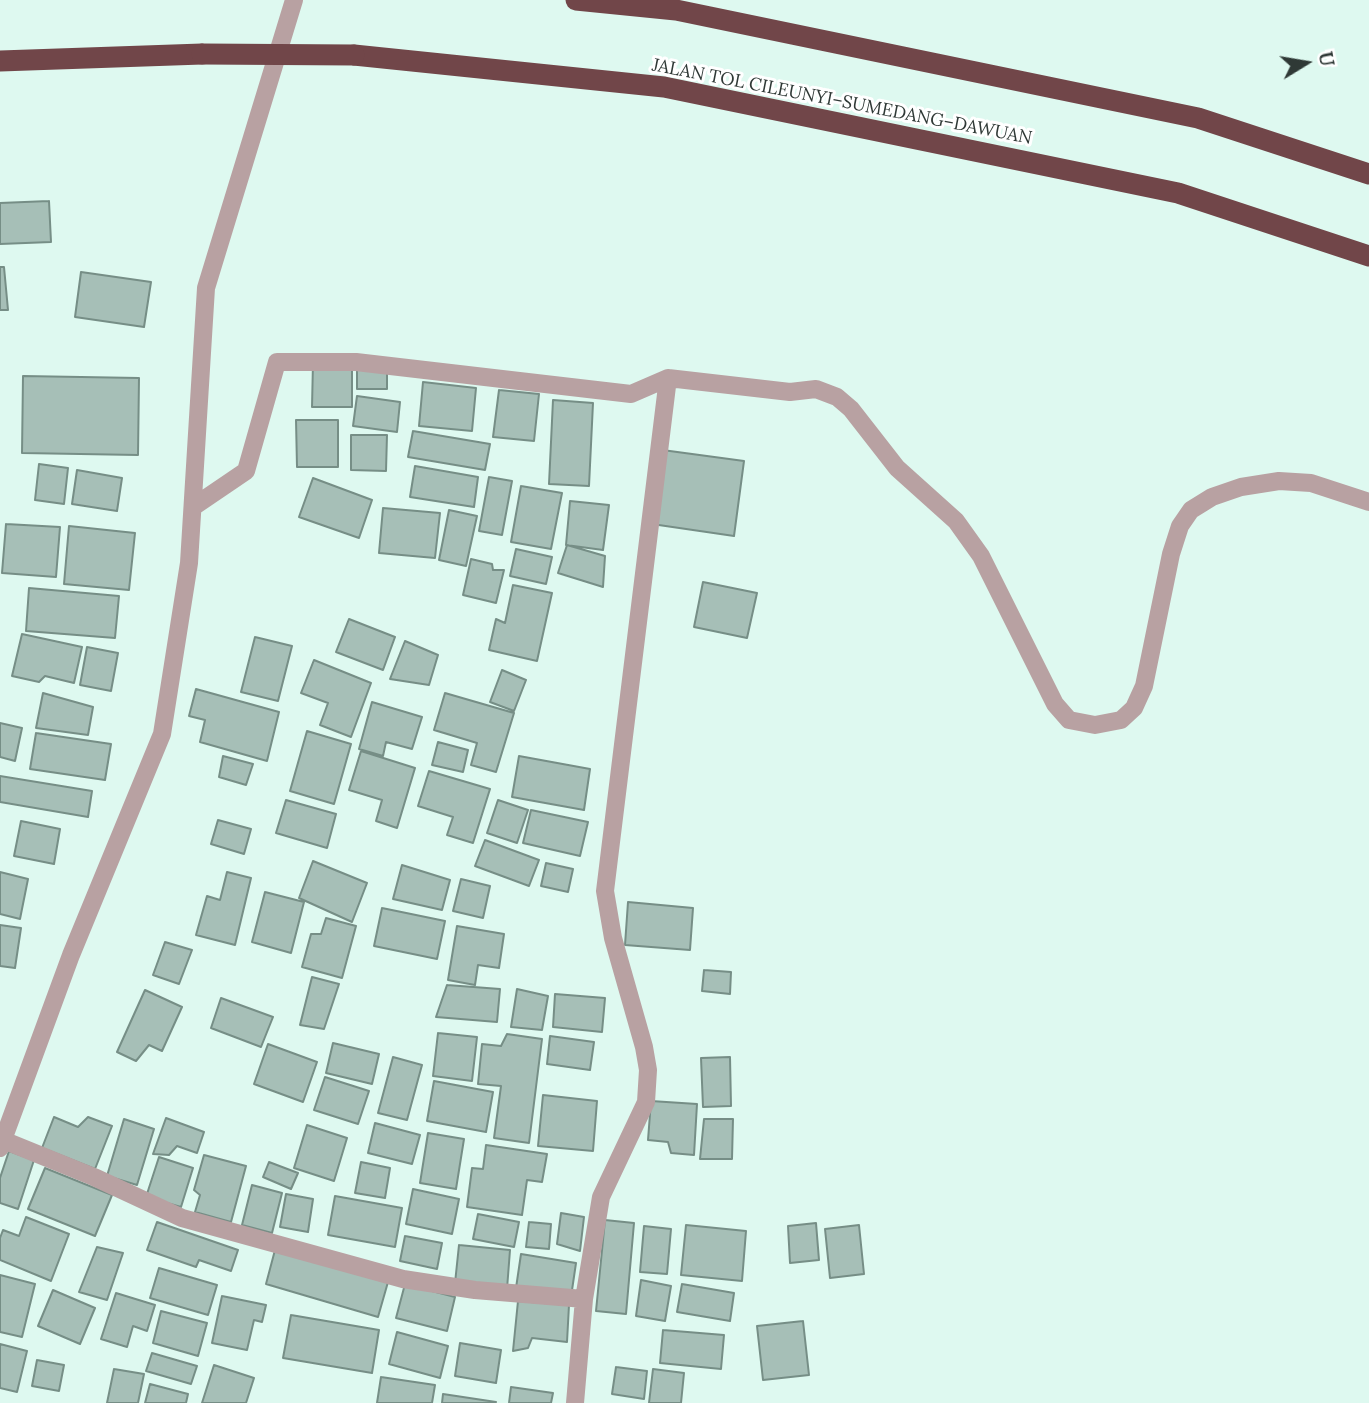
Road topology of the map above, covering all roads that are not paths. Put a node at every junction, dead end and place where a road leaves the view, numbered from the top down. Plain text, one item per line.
1 (294, 0) edge
2 (576, 0) edge
3 (0, 61) edge
4 (1369, 174) edge
5 (1369, 256) edge
6 (667, 378) junction
7 (1369, 502) edge
8 (192, 507) junction
9 (1, 1144) edge
10 (584, 1300) junction
11 (575, 1403) edge

1 - 8 street
2 - 4 highway
3 - 5 highway, JALAN TOL CILEUNYI–SUMEDANG–DAWUAN, bridge
6 - 7 street
6 - 8 street
6 - 10 street
8 - 9 street
9 - 10 street
10 - 11 street

